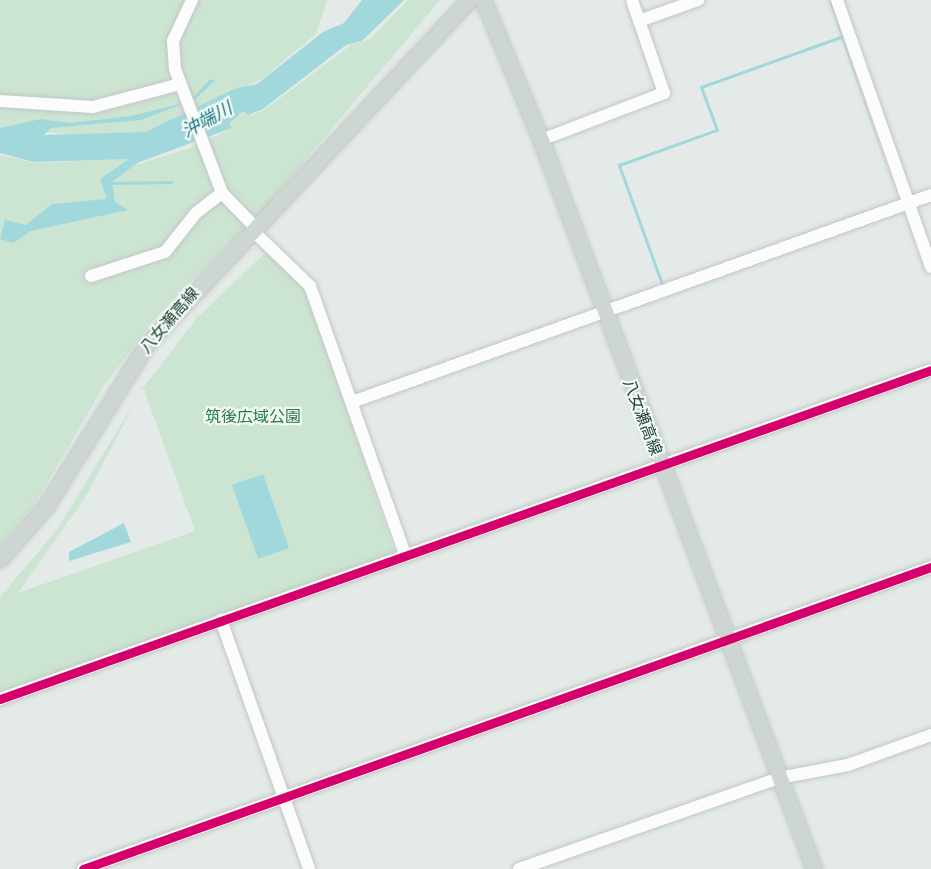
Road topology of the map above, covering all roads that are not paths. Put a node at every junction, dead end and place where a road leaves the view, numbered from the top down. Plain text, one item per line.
1 (192, 0) edge
2 (469, 0) edge
3 (483, 0) edge
4 (632, 0) edge
5 (698, 0) edge
6 (837, 0) edge
7 (639, 21) junction
8 (180, 84) junction
9 (0, 101) edge
10 (541, 140) junction
11 (222, 193) junction
12 (931, 195) edge
13 (909, 203) junction
14 (254, 229) junction
15 (931, 267) edge
16 (91, 276) dead end
17 (603, 313) junction
18 (931, 370) edge
19 (352, 402) junction
20 (660, 463) junction
21 (405, 555) junction
22 (0, 559) edge
23 (931, 567) edge
24 (221, 620) junction
25 (728, 640) junction
26 (0, 699) edge
27 (931, 735) edge
28 (779, 778) junction
29 (283, 798) junction
30 (535, 866) edge
31 (82, 869) edge
32 (309, 869) edge
33 (519, 869) edge
34 (814, 869) edge

1 - 8 street
2 - 14 main road, 八女瀬高線
3 - 10 main road, 八女瀬高線
4 - 7 street
5 - 7 street
6 - 13 street
7 - 10 street
8 - 9 street
8 - 11 street
10 - 17 main road, 八女瀬高線
11 - 14 street
11 - 16 street
12 - 13 street
13 - 15 street
13 - 17 street
14 - 19 street
14 - 22 main road, 八女瀬高線
17 - 19 street
17 - 20 main road, 八女瀬高線
18 - 20 street
19 - 21 street
20 - 21 street
20 - 25 main road, 八女瀬高線
21 - 24 street
23 - 25 street
24 - 26 street
24 - 29 street
25 - 28 main road, 八女瀬高線
25 - 29 street
27 - 28 street
28 - 30 street
28 - 34 main road, 八女瀬高線
29 - 31 street
29 - 32 street
30 - 33 street

